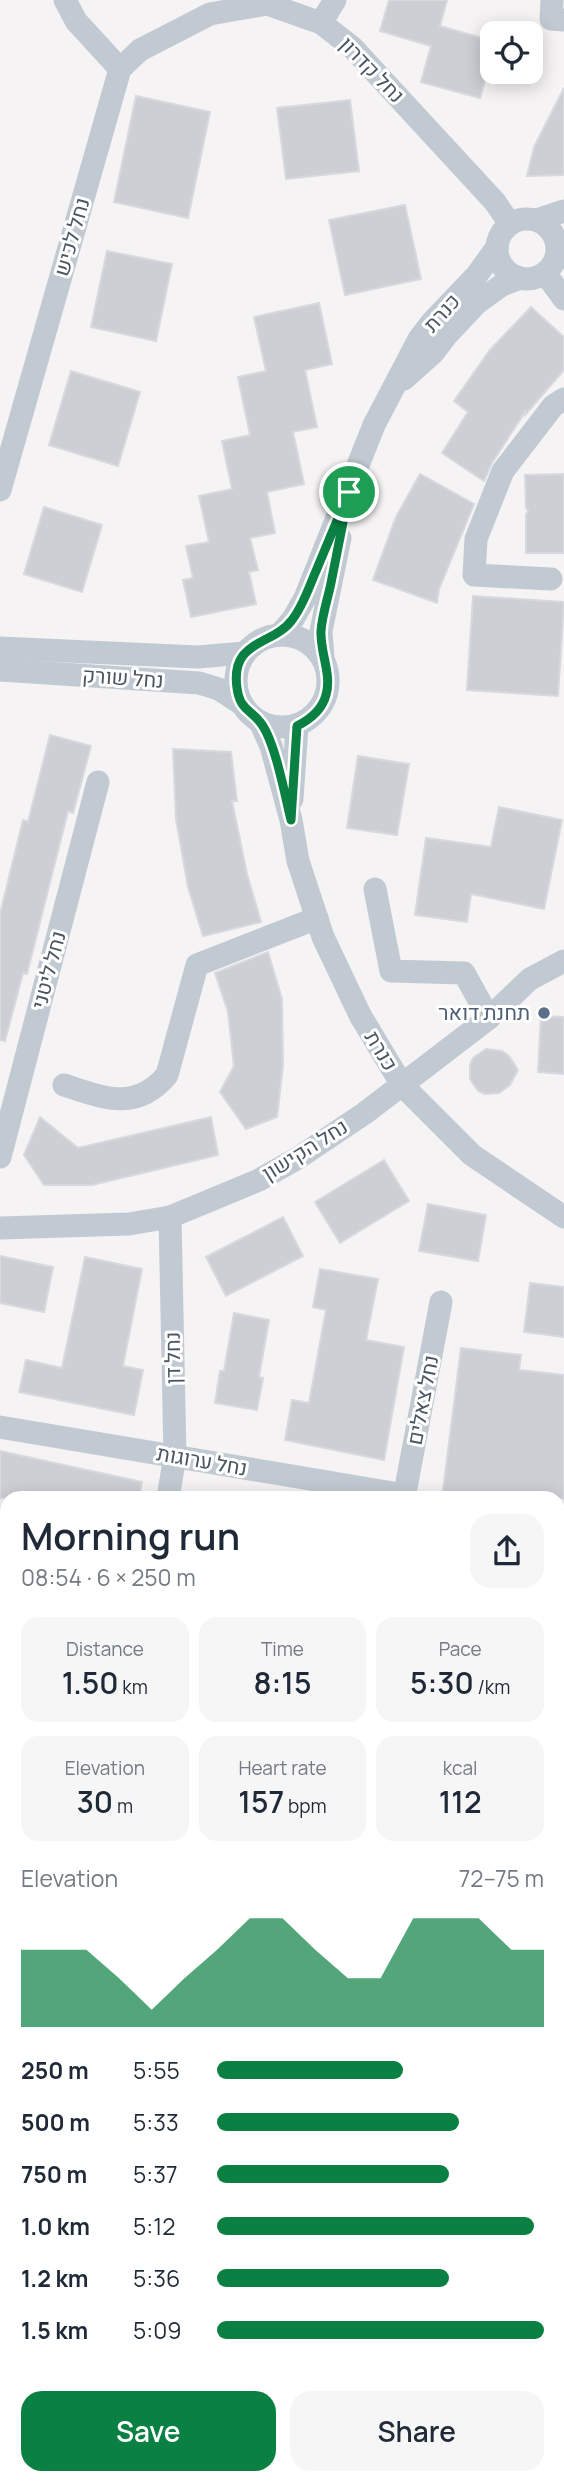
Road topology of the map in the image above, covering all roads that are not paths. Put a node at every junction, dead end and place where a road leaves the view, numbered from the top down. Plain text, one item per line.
1 (65, 0) edge
2 (335, 0) edge
3 (552, 0) edge
4 (564, 20) edge
5 (321, 23) junction
6 (120, 69) junction
7 (564, 211) edge
8 (537, 220) junction
9 (510, 224) junction
10 (561, 246) edge
11 (497, 247) junction
12 (545, 273) junction
13 (520, 278) junction
14 (564, 299) edge
15 (397, 385) junction
16 (564, 399) edge
17 (0, 490) edge
18 (349, 492) junction
19 (551, 579) dead end
20 (279, 635) junction
21 (0, 648) edge
22 (245, 653) junction
23 (323, 659) junction
24 (0, 670) edge
25 (242, 704) junction
26 (260, 722) junction
27 (297, 726) junction
28 (98, 782) dead end
29 (291, 820) junction
30 (375, 889) dead end
31 (317, 918) junction
32 (564, 961) edge
33 (489, 1018) junction
34 (64, 1085) dead end
35 (402, 1085) junction
36 (0, 1157) edge
37 (170, 1217) junction
38 (564, 1217) edge
39 (0, 1228) edge
40 (441, 1302) dead end
41 (0, 1427) edge
42 (174, 1456) junction
43 (169, 1491) edge
44 (371, 1491) edge
45 (406, 1491) edge

1 - 6 street
2 - 5 street
3 - 4 street
5 - 6 street, נחל קדרון
5 - 9 street, נחל קדרון
6 - 17 street, נחל לכיש
7 - 8 street
8 - 9 street
8 - 10 street
9 - 11 street
10 - 12 street
11 - 13 street
11 - 15 street, כנרת
12 - 13 street
12 - 14 street
13 - 15 street, כנרת
15 - 18 street, כנרת
16 - 19 street
18 - 20 street, כנרת
18 - 23 street, כנרת
20 - 22 street, כנרת
20 - 23 street
21 - 22 street, נחל שורק
22 - 25 street
23 - 27 street, כנרת
24 - 25 street, נחל שורק
25 - 26 street, כנרת
26 - 27 street
26 - 29 street, כנרת
27 - 29 street, כנרת
28 - 36 street, נחל ליטני
29 - 31 street, כנרת
30 - 33 street
31 - 34 street
31 - 35 street, כנרת
32 - 33 street, נחל הקישון
33 - 35 street, נחל הקישון
35 - 37 street, נחל הקישון
35 - 38 street, כנרת
37 - 39 street, נחל הקישון
37 - 42 street, נחל דן
40 - 45 street, נחל צאלים
41 - 42 street, נחל ערוגות
42 - 43 street, נחל דן
42 - 44 street, נחל ערוגות

